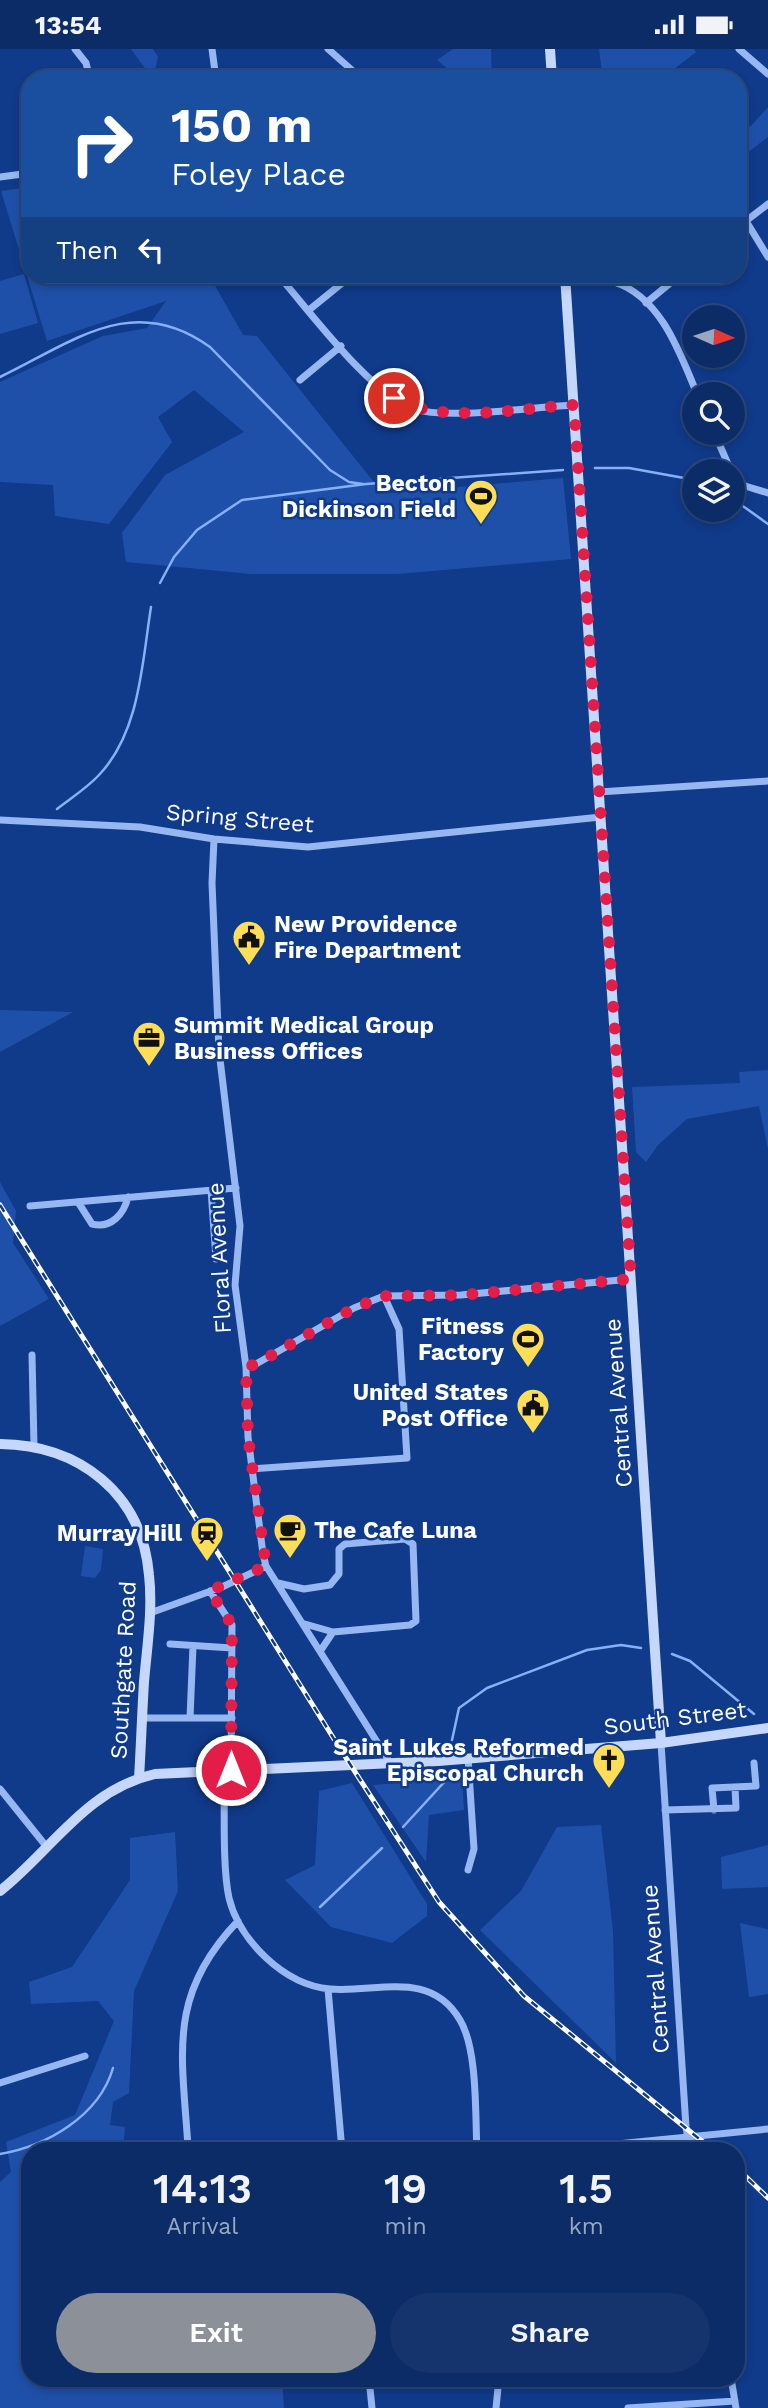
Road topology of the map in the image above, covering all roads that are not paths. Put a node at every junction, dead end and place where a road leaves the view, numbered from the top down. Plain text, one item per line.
1 (75, 49) edge
2 (212, 49) edge
3 (328, 49) edge
4 (550, 49) edge
5 (739, 49) edge
6 (88, 70) edge
7 (215, 70) edge
8 (352, 70) edge
9 (551, 70) edge
10 (768, 73) edge
11 (21, 174) edge
12 (0, 177) edge
13 (768, 204) edge
14 (747, 220) edge
15 (747, 223) edge
16 (768, 257) edge
17 (286, 284) edge
18 (341, 284) edge
19 (565, 284) edge
20 (617, 284) edge
21 (669, 284) edge
22 (646, 303) junction
23 (309, 310) junction
24 (341, 346) junction
25 (300, 380) dead end
26 (693, 382) edge
27 (574, 405) junction
28 (745, 487) edge
29 (768, 493) edge
30 (768, 781) edge
31 (599, 792) junction
32 (601, 817) junction
33 (0, 820) edge
34 (214, 839) junction
35 (236, 1188) junction
36 (211, 1190) junction
37 (128, 1197) junction
38 (78, 1202) junction
39 (30, 1206) dead end
40 (216, 1259) dead end
41 (631, 1279) junction
42 (384, 1296) junction
43 (33, 1355) dead end
44 (246, 1367) junction
45 (0, 1444) edge
46 (34, 1446) junction
47 (251, 1469) junction
48 (266, 1566) junction
49 (278, 1583) junction
50 (304, 1589) junction
51 (210, 1591) junction
52 (292, 1604) junction
53 (150, 1613) junction
54 (304, 1624) junction
55 (333, 1632) junction
56 (170, 1644) dead end
57 (193, 1646) junction
58 (232, 1648) junction
59 (321, 1650) junction
60 (190, 1718) junction
61 (232, 1718) junction
62 (142, 1719) junction
63 (768, 1728) edge
64 (661, 1743) junction
65 (468, 1758) junction
66 (754, 1763) dead end
67 (391, 1764) junction
68 (228, 1770) junction
69 (139, 1778) junction
70 (735, 1787) junction
71 (0, 1789) edge
72 (665, 1810) junction
73 (714, 1810) junction
74 (46, 1846) junction
75 (468, 1870) dead end
76 (0, 1891) edge
77 (237, 1921) junction
78 (328, 1989) junction
79 (85, 2056) dead end
80 (0, 2083) edge
81 (768, 2129) edge
82 (688, 2137) junction
83 (188, 2142) edge
84 (341, 2142) edge
85 (476, 2142) edge
86 (637, 2142) edge
87 (689, 2142) edge
88 (370, 2387) edge
89 (498, 2387) edge
90 (732, 2387) edge
91 (735, 2405) edge
92 (372, 2408) edge
93 (496, 2408) edge
94 (628, 2408) edge

1 - 6 street
2 - 7 street
3 - 8 street
4 - 9 street
5 - 10 street
11 - 12 street
13 - 14 street
15 - 16 street
17 - 23 street
18 - 23 street
19 - 27 street, Central Avenue
20 - 22 street
21 - 22 street
22 - 26 street
23 - 24 street
24 - 25 street
24 - 27 street
27 - 31 street, Central Avenue
28 - 29 street
30 - 31 street
31 - 32 street, Central Avenue
32 - 34 street, Spring Street
32 - 41 street, Central Avenue
33 - 34 street, Spring Street
34 - 35 street, Floral Avenue
35 - 36 street
35 - 44 street, Floral Avenue
36 - 37 street
36 - 40 street
37 - 38 street
37 - 38 street
38 - 39 street
41 - 42 street
41 - 64 street, Central Avenue
42 - 44 street
42 - 47 street
43 - 46 street
44 - 47 street, Floral Avenue
45 - 46 street, Southgate Road
46 - 53 street, Southgate Road
47 - 48 street, Floral Avenue
48 - 49 street, Floral Avenue
48 - 51 street
49 - 50 street
49 - 52 street, Floral Avenue
50 - 52 street
50 - 55 street
51 - 53 street
51 - 58 street
52 - 54 street, Floral Avenue
53 - 62 street, Southgate Road
54 - 55 street
54 - 59 street, Floral Avenue
55 - 59 street
56 - 57 street
57 - 58 street
57 - 60 street
58 - 61 street
59 - 67 street, Floral Avenue
60 - 61 street
60 - 62 street
61 - 68 street
62 - 69 street, Southgate Road
63 - 64 street, South Street
64 - 65 street, South Street
64 - 72 street, Central Avenue
65 - 67 street, South Street
65 - 75 street
66 - 70 street
67 - 68 street, South Street
68 - 69 street, South Street
68 - 77 street
69 - 74 street, South Street
70 - 73 street
70 - 73 street
71 - 74 street
72 - 73 street
72 - 82 street, Central Avenue
74 - 76 street, South Street
77 - 78 street
77 - 83 street
78 - 84 street
78 - 85 street
79 - 80 street
81 - 82 street
82 - 86 street
82 - 87 street, Central Avenue
88 - 92 street
89 - 93 street
90 - 91 street
91 - 94 street

